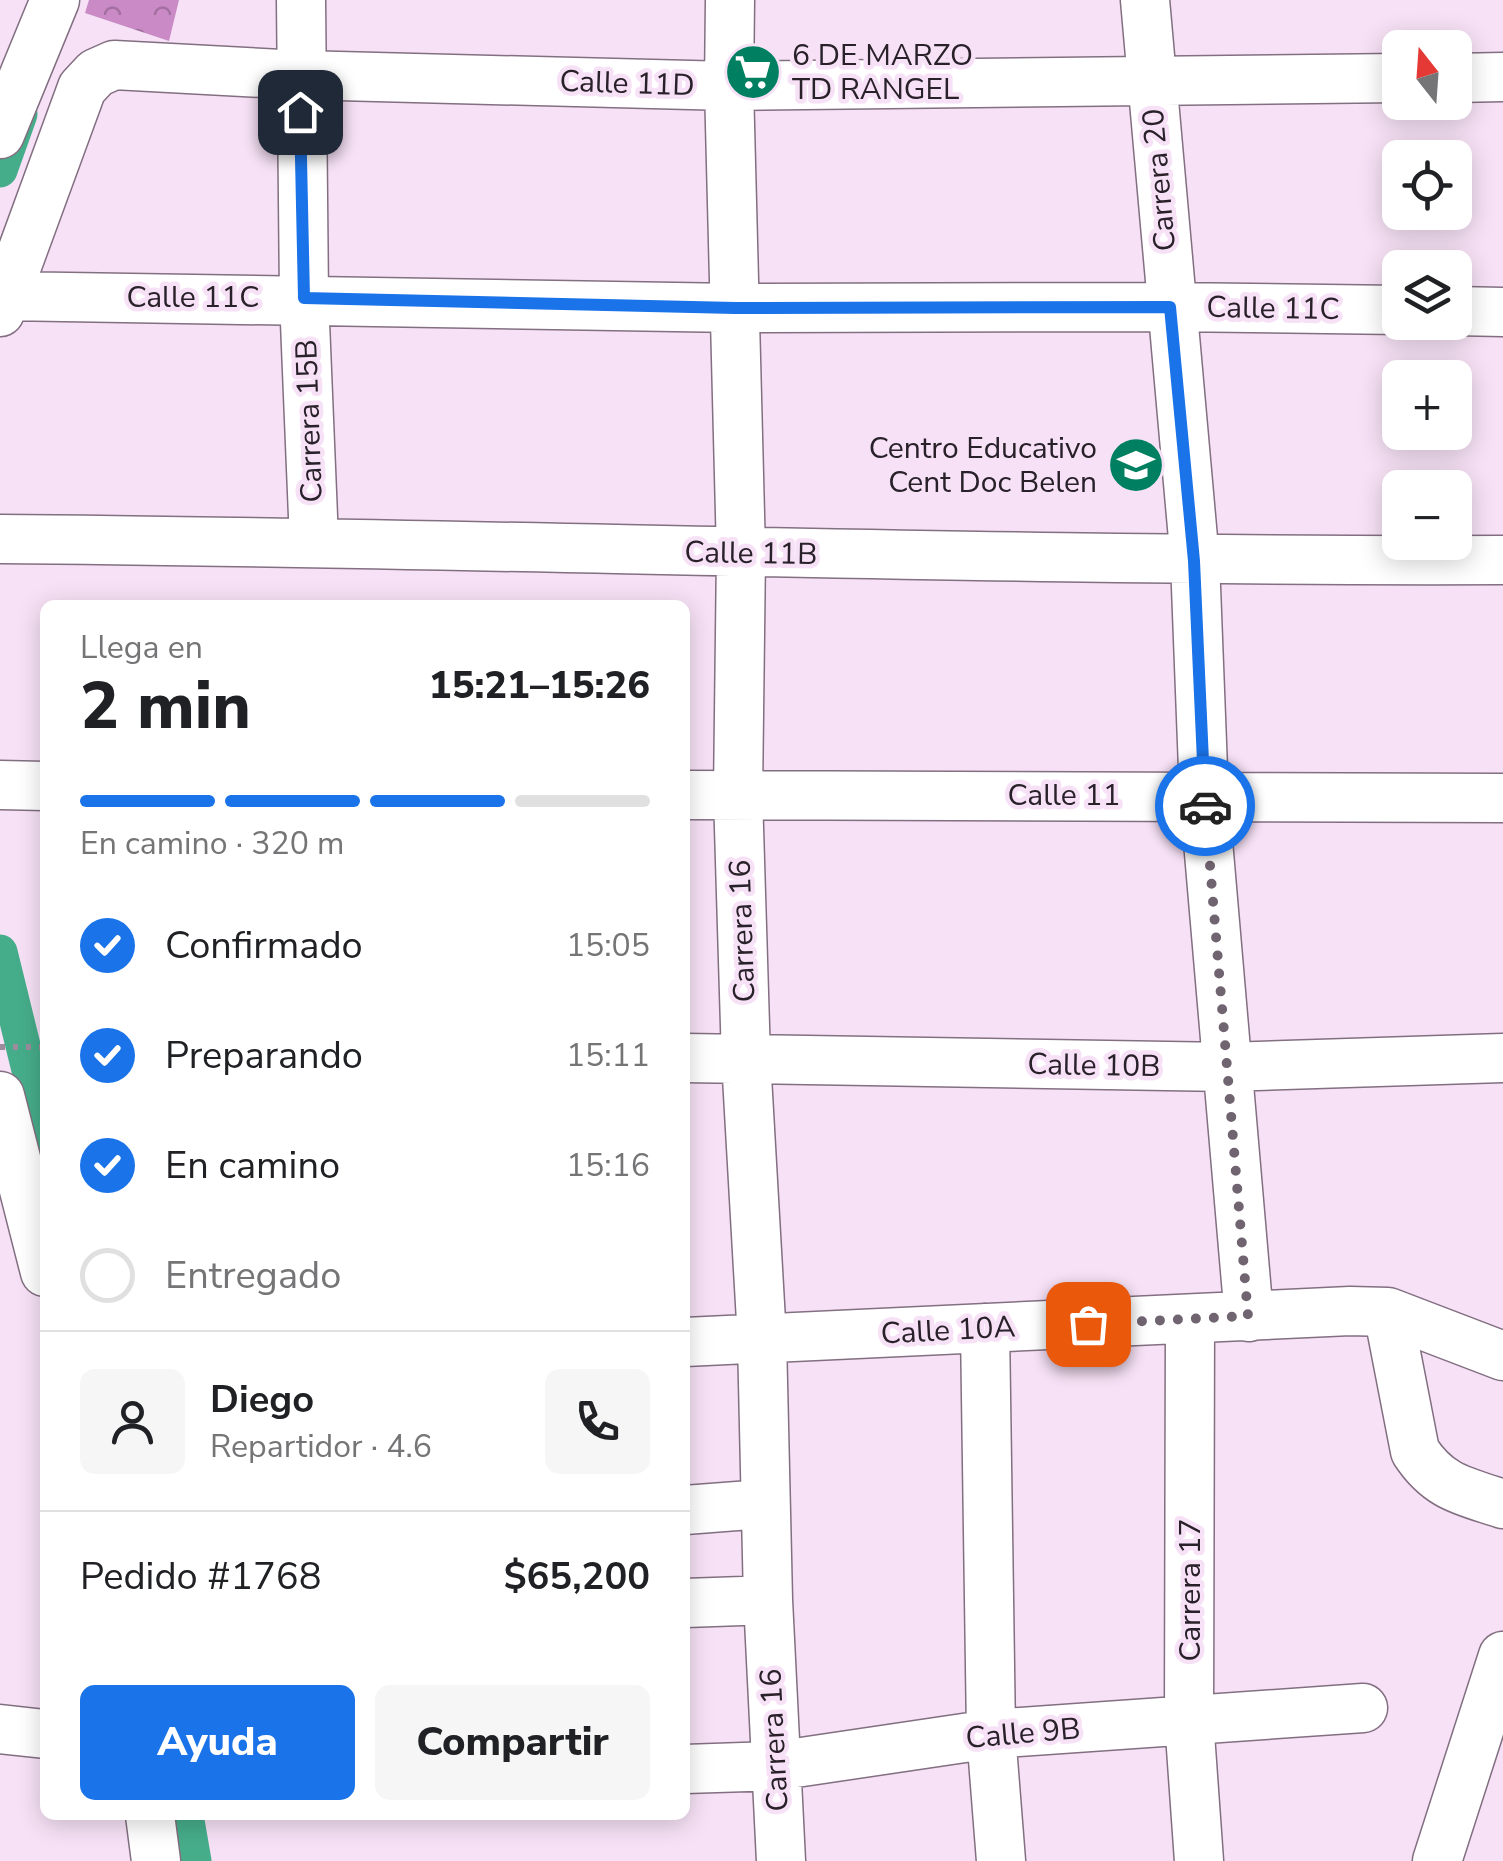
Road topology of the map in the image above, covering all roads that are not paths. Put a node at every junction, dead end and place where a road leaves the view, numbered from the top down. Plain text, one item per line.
1 (55, 0) edge
2 (302, 0) edge
3 (730, 0) edge
4 (1145, 0) edge
5 (300, 75) junction
6 (1503, 77) edge
7 (1382, 78) edge
8 (1472, 78) edge
9 (1150, 82) junction
10 (728, 86) junction
11 (0, 134) edge
12 (304, 298) junction
13 (3, 304) edge
14 (1170, 307) junction
15 (735, 308) junction
16 (1382, 310) edge
17 (1472, 311) edge
18 (1503, 312) edge
19 (0, 539) edge
20 (314, 541) junction
21 (741, 553) junction
22 (1503, 560) edge
23 (1194, 561) junction
24 (0, 785) edge
25 (40, 786) edge
26 (690, 795) edge
27 (738, 795) junction
28 (1204, 796) junction
29 (1503, 798) edge
30 (690, 1058) edge
31 (1503, 1058) edge
32 (746, 1059) junction
33 (1228, 1067) junction
34 (0, 1096) edge
35 (10, 1178) edge
36 (40, 1259) edge
37 (1388, 1312) junction
38 (1248, 1316) junction
39 (1190, 1319) junction
40 (985, 1328) junction
41 (762, 1339) junction
42 (690, 1342) edge
43 (1503, 1356) edge
44 (764, 1504) junction
45 (1503, 1504) edge
46 (690, 1510) edge
47 (768, 1600) junction
48 (690, 1603) edge
49 (1503, 1656) edge
50 (1362, 1708) dead end
51 (1190, 1720) junction
52 (0, 1729) edge
53 (40, 1733) edge
54 (991, 1734) junction
55 (775, 1766) junction
56 (690, 1770) edge
57 (151, 1820) edge
58 (156, 1861) edge
59 (781, 1861) edge
60 (1001, 1861) edge
61 (1199, 1861) edge
62 (1437, 1861) edge

1 - 11 street
2 - 5 street, Carrera 15B
3 - 10 street, Carrera 16
4 - 9 street, Carrera 20
5 - 10 street, Calle 11D
5 - 12 street, Carrera 15B
5 - 13 street, Calle 11D
6 - 8 street
7 - 9 street, Calle 11D
9 - 10 street, Calle 11D
9 - 14 street, Carrera 20
10 - 15 street, Carrera 16
12 - 13 street, Calle 11C
12 - 15 street, Calle 11C
12 - 20 street, Carrera 15B
14 - 15 street, Calle 11C
14 - 16 street, Calle 11C
14 - 23 street, Carrera 20
15 - 21 street, Carrera 16
17 - 18 street
19 - 20 street, Calle 11B
20 - 21 street, Calle 11B
21 - 23 street, Calle 11B
21 - 27 street, Carrera 16
22 - 23 street, Calle 11B
23 - 28 street, Carrera 20
24 - 25 street
26 - 27 street, Calle 11
27 - 28 street, Calle 11
27 - 32 street, Carrera 16
28 - 29 street, Calle 11
28 - 33 street, Carrera 20
30 - 32 street, Calle 10B
31 - 33 street, Calle 10B
32 - 33 street, Calle 10B
32 - 41 street, Carrera 16
33 - 38 street, Carrera 20
34 - 35 street
35 - 36 street
37 - 38 street, Calle 10A
37 - 43 street, Calle 10A
37 - 45 street
38 - 39 street, Calle 10A
39 - 40 street, Calle 10A
39 - 51 street, Carrera 17
40 - 41 street, Calle 10A
40 - 54 street
41 - 42 street, Calle 10A
41 - 44 street, Carrera 16
44 - 46 street
44 - 47 street, Carrera 16
47 - 48 street
47 - 55 street, Carrera 16
49 - 62 street
50 - 51 street, Calle 9B
51 - 54 street, Calle 9B
51 - 61 street, Carrera 17
52 - 53 street
54 - 55 street, Calle 9B
54 - 60 street
55 - 56 street, Calle 9B
55 - 59 street, Carrera 16
57 - 58 street

